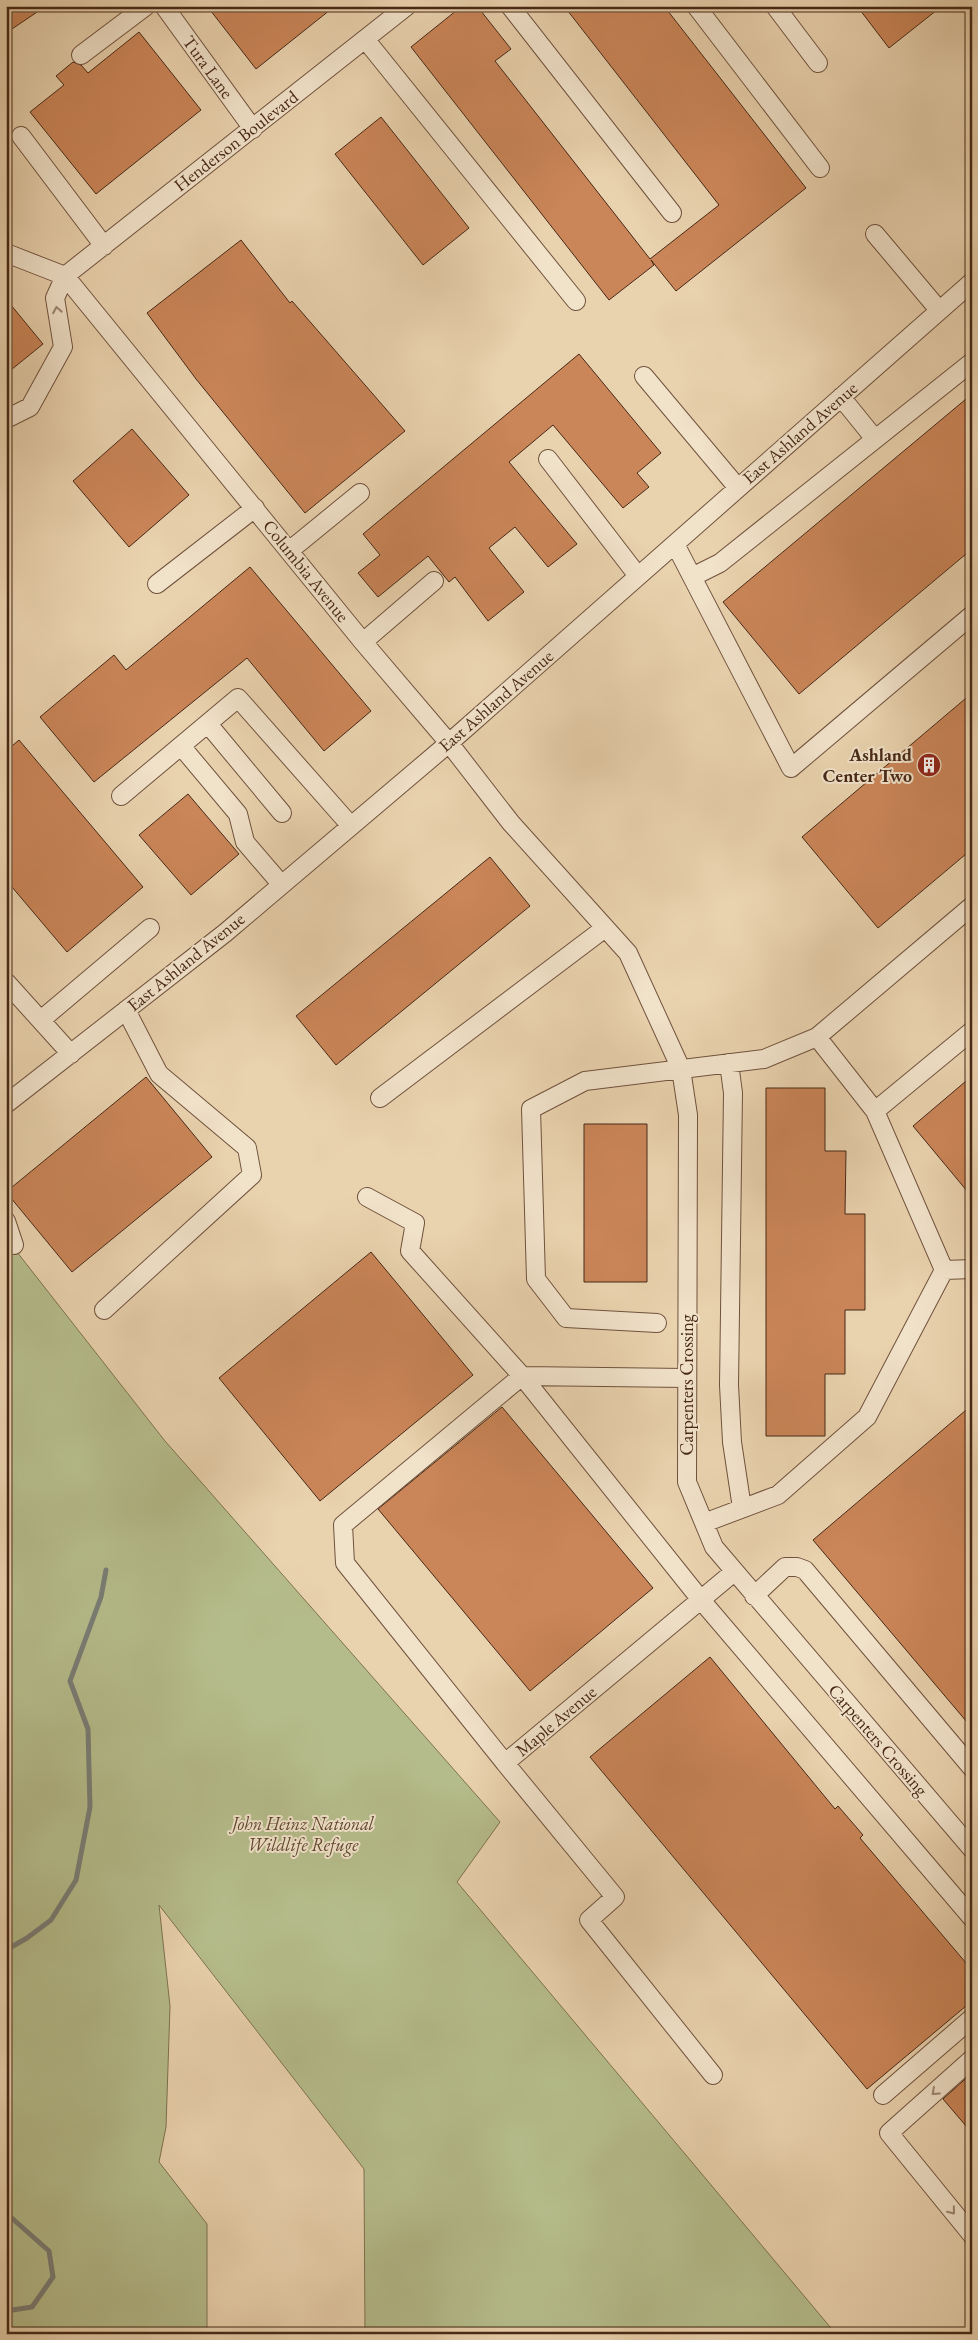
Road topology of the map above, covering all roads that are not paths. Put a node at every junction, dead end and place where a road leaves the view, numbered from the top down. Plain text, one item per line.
1 (146, 6) edge
2 (164, 6) edge
3 (510, 6) edge
4 (696, 6) edge
5 (775, 6) edge
6 (403, 7) edge
7 (365, 39) junction
8 (80, 54) dead end
9 (818, 63) dead end
10 (253, 129) junction
11 (21, 136) dead end
12 (820, 168) dead end
13 (672, 214) dead end
14 (875, 234) dead end
15 (104, 246) junction
16 (6, 253) edge
17 (65, 276) junction
18 (972, 282) edge
19 (576, 301) dead end
20 (939, 310) junction
21 (972, 362) edge
22 (644, 376) dead end
23 (841, 397) junction
24 (6, 420) edge
25 (875, 440) junction
26 (548, 459) dead end
27 (738, 488) junction
28 (360, 493) dead end
29 (255, 508) junction
30 (675, 544) junction
31 (289, 551) junction
32 (638, 576) junction
33 (692, 577) junction
34 (434, 581) dead end
35 (157, 584) dead end
36 (972, 615) edge
37 (363, 642) junction
38 (208, 724) junction
39 (449, 743) junction
40 (181, 746) junction
41 (121, 796) dead end
42 (282, 812) dead end
43 (350, 826) junction
44 (548, 865) joint
45 (281, 884) junction
46 (972, 906) edge
47 (150, 928) dead end
48 (605, 928) junction
49 (6, 982) edge
50 (126, 1010) junction
51 (41, 1020) junction
52 (972, 1031) edge
53 (817, 1037) junction
54 (71, 1054) junction
55 (729, 1063) junction
56 (681, 1070) junction
57 (380, 1098) dead end
58 (6, 1104) edge
59 (875, 1111) junction
60 (367, 1197) dead end
61 (6, 1221) edge
62 (14, 1245) dead end
63 (972, 1269) edge
64 (944, 1270) junction
65 (104, 1310) dead end
66 (657, 1322) dead end
67 (522, 1376) junction
68 (686, 1378) junction
69 (742, 1508) junction
70 (704, 1523) junction
71 (734, 1572) junction
72 (754, 1596) junction
73 (701, 1600) junction
74 (505, 1763) junction
75 (972, 1768) edge
76 (972, 1849) edge
77 (972, 1918) edge
78 (972, 2018) edge
79 (972, 2059) edge
80 (714, 2075) dead end
81 (883, 2095) dead end
82 (972, 2235) edge

1 - 8 street
2 - 10 street, Tura Lane
3 - 13 street
4 - 12 street
5 - 9 street
6 - 7 street, Henderson Boulevard
7 - 10 street, Henderson Boulevard
7 - 19 street
10 - 15 street, Henderson Boulevard
11 - 15 street
14 - 20 street
15 - 17 street, Henderson Boulevard
16 - 17 street
24 -> 17 street
17 - 29 street, Columbia Avenue
18 - 20 street, East Ashland Avenue
20 - 23 street, East Ashland Avenue
21 - 25 street
22 - 27 street
23 - 25 street
23 - 27 street, East Ashland Avenue
25 - 33 street
26 - 32 street
27 - 30 street, East Ashland Avenue
28 - 31 street
29 - 31 street, Columbia Avenue
29 - 35 street
30 - 32 street, East Ashland Avenue
30 - 33 street
31 - 37 street, Columbia Avenue
32 - 39 street, East Ashland Avenue
33 - 36 street
34 - 37 street
37 - 39 street, Columbia Avenue
38 - 40 street
38 - 42 street
38 - 43 street
39 - 43 street, East Ashland Avenue
39 - 44 street, Columbia Avenue
40 - 41 street
40 - 45 street
43 - 45 street, East Ashland Avenue
44 - 48 street, Carpenters Crossing
45 - 50 street, East Ashland Avenue
46 - 53 street
47 - 51 street
48 - 56 street, Carpenters Crossing
48 - 57 street
49 - 51 street
50 - 54 street, East Ashland Avenue
50 - 65 street
51 - 54 street
52 - 59 street
53 - 55 street
53 - 59 street
54 - 58 street, East Ashland Avenue
55 - 56 street
55 - 69 street
56 - 66 street
56 - 68 street, Carpenters Crossing
59 - 64 street
60 - 67 street
61 - 62 street
63 - 64 street
64 - 69 street
67 - 68 street
67 - 73 street
67 - 74 street, Maple Avenue
68 - 70 street, Carpenters Crossing
69 - 70 street
70 - 71 street, Carpenters Crossing
71 - 72 street, Carpenters Crossing
71 - 73 street, Maple Avenue
72 - 75 street
72 - 76 street, Carpenters Crossing
73 - 74 street, Maple Avenue
73 - 77 street
74 - 80 street
78 - 81 street
79 -> 82 street

